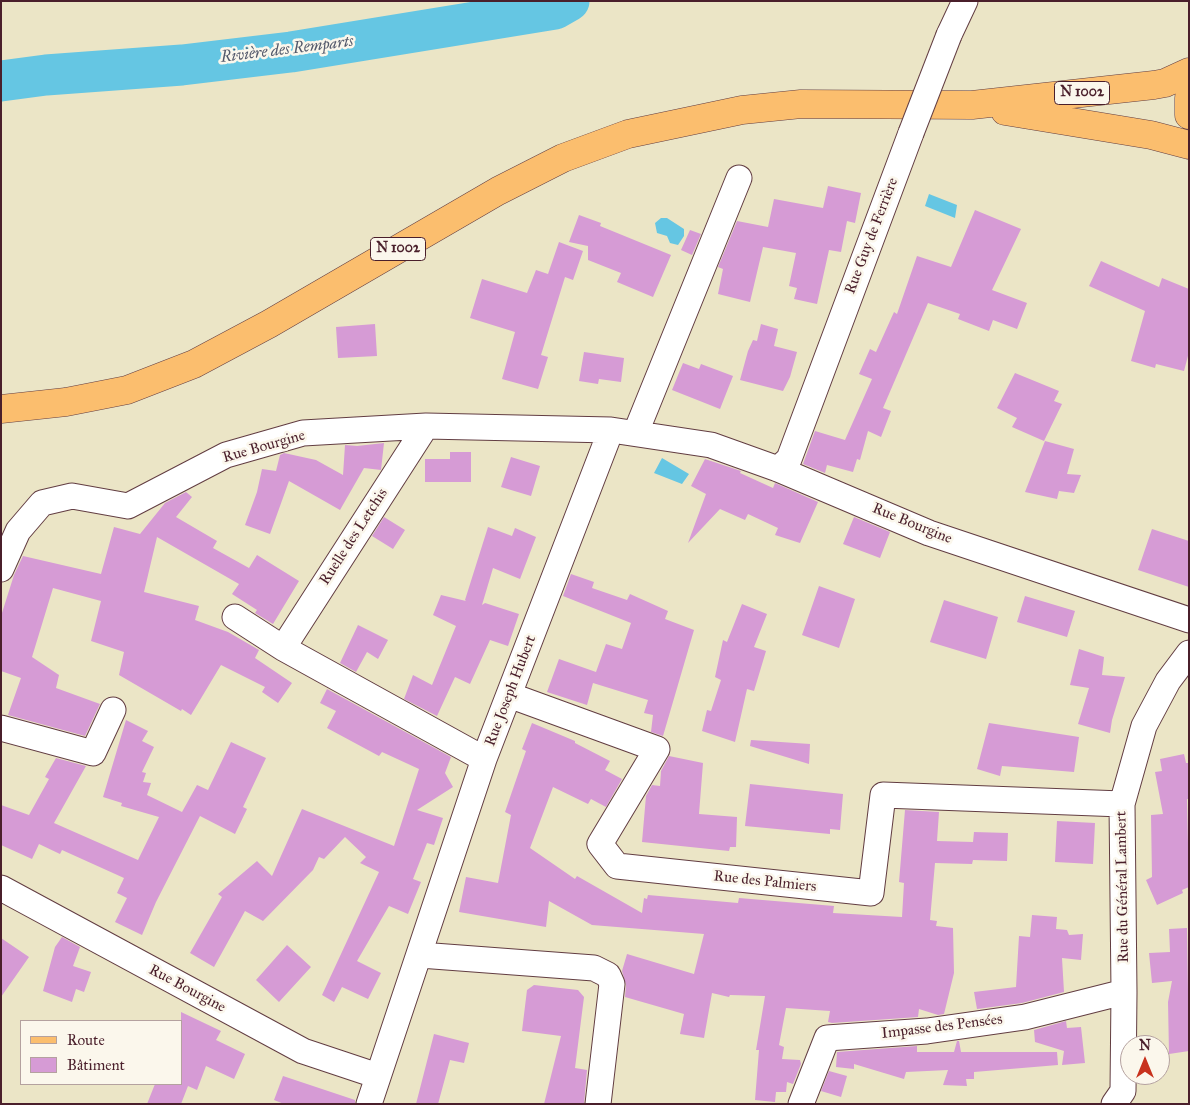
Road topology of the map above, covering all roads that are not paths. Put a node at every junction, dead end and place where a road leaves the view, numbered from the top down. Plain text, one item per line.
1 (965, 1) edge
2 (1189, 72) edge
3 (1189, 98) edge
4 (972, 105) junction
5 (1189, 115) edge
6 (1189, 145) edge
7 (739, 178) dead end
8 (1, 409) edge
9 (426, 426) junction
10 (611, 430) junction
11 (636, 432) junction
12 (778, 469) junction
13 (1, 569) edge
14 (235, 617) dead end
15 (1189, 620) edge
16 (283, 648) junction
17 (1189, 653) edge
18 (509, 695) junction
19 (113, 710) dead end
20 (1, 728) edge
21 (484, 759) junction
22 (1122, 804) junction
23 (1, 888) edge
24 (420, 955) junction
25 (1124, 992) junction
26 (378, 1076) junction
27 (369, 1104) edge
28 (598, 1104) edge
29 (801, 1104) edge
30 (1114, 1104) edge

1 - 12 street, Rue Guy de Ferrière, bridge
2 - 4 main road, N 1002
3 - 5 main road
4 - 6 main road, N 1002
4 - 8 main road, N 1002
7 - 11 street
9 - 10 street, Rue Bourgine
9 - 13 street, Rue Bourgine
9 - 16 street, Ruelle des Letchis
10 - 11 street, Rue Bourgine
10 - 18 street, Rue Joseph Hubert
11 - 12 street, Rue Bourgine
12 - 15 street, Rue Bourgine
14 - 16 street
16 - 21 street
17 - 22 street, Rue du Général Lambert
18 - 21 street, Rue Joseph Hubert
18 - 22 street, Rue des Palmiers
19 - 20 street
21 - 24 street, Rue Joseph Hubert
22 - 25 street, Rue du Général Lambert
23 - 26 street, Rue Bourgine
24 - 26 street, Rue Joseph Hubert
24 - 28 street
25 - 29 street, Impasse des Pensées
25 - 30 street, Rue du Général Lambert
26 - 27 street, Rue Joseph Hubert

